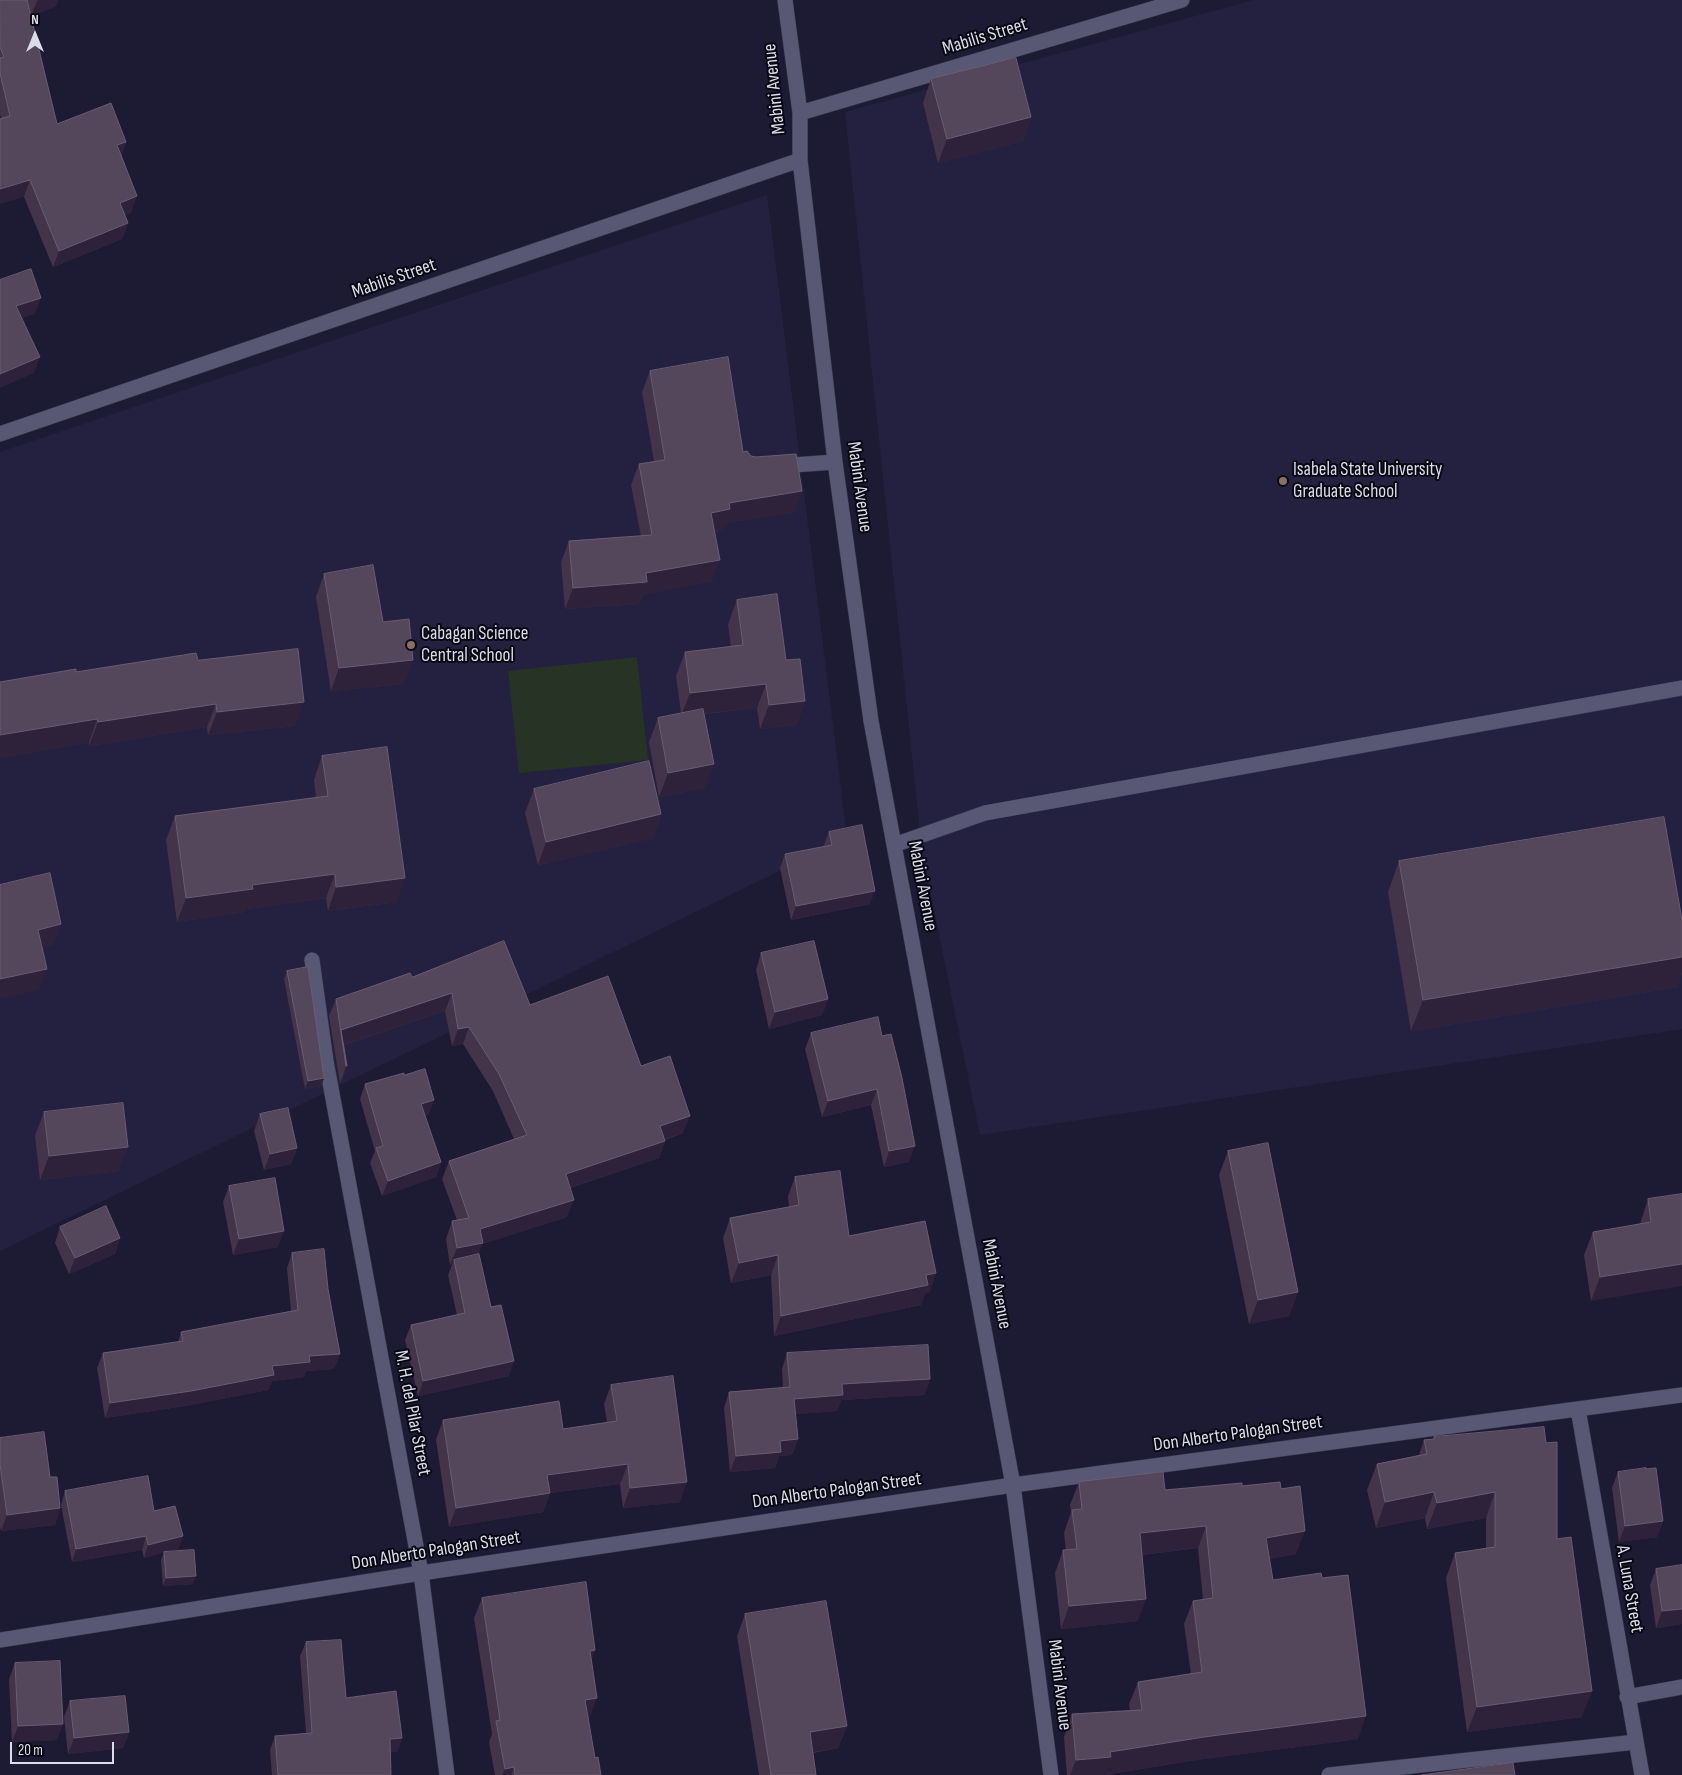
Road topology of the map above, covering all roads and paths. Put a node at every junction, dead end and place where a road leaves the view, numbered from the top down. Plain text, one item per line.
1 (785, 0) edge
2 (1182, 0) edge
3 (800, 113) junction
4 (800, 160) junction
5 (0, 434) edge
6 (835, 462) junction
7 (768, 467) edge
8 (1682, 688) edge
9 (894, 845) junction
10 (312, 960) dead end
11 (1682, 1394) edge
12 (1578, 1409) junction
13 (1013, 1485) junction
14 (421, 1573) junction
15 (0, 1640) edge
16 (1682, 1687) edge
17 (1627, 1697) junction
18 (1636, 1742) junction
19 (447, 1775) edge
20 (1051, 1775) edge
21 (1328, 1775) edge
22 (1642, 1775) edge

1 - 3 street, Mabini Avenue
2 - 3 street, Mabilis Street
3 - 4 street, Mabini Avenue
4 - 5 street, Mabilis Street
4 - 6 street, Mabini Avenue
6 - 7 street
6 - 9 street, Mabini Avenue
8 - 9 street
9 - 13 street, Mabini Avenue
10 - 14 street, M. H. del Pilar Street
11 - 12 street, Don Alberto Palogan Street
12 - 13 street, Don Alberto Palogan Street
12 - 17 street, A. Luna Street
13 - 14 street, Don Alberto Palogan Street
13 - 20 street, Mabini Avenue
14 - 15 street, Don Alberto Palogan Street
14 - 19 street, M. H. del Pilar Street
16 - 17 street
17 - 18 street, A. Luna Street
18 - 21 street
18 - 22 street, A. Luna Street

